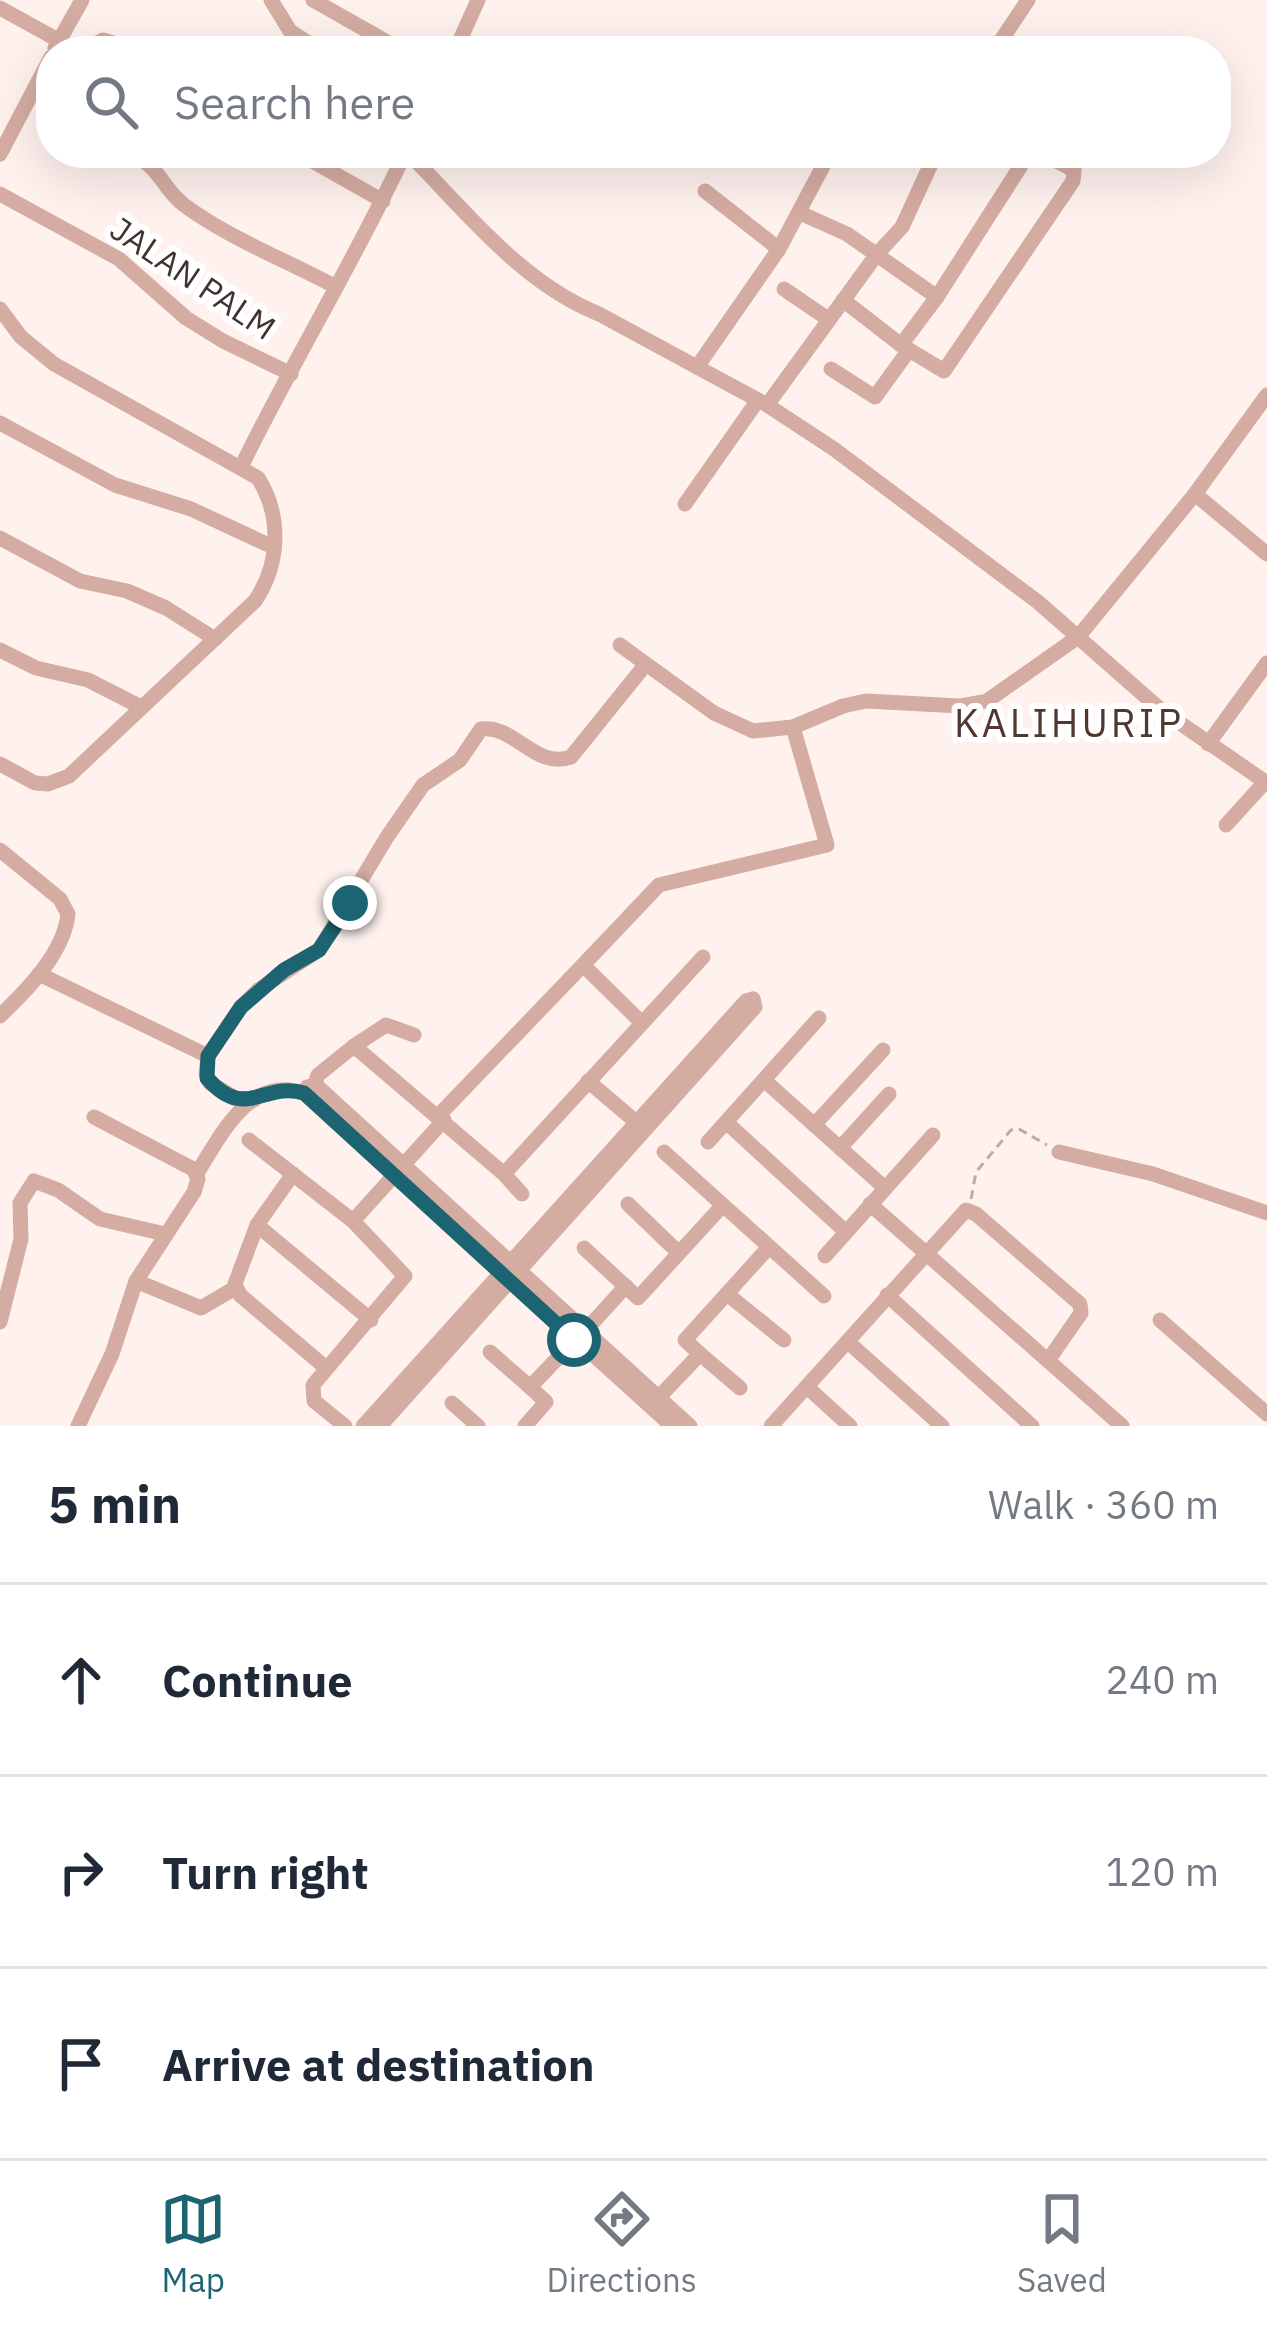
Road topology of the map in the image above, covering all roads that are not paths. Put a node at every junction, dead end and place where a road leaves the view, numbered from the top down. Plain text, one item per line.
1 (82, 0) edge
2 (271, 0) edge
3 (313, 0) edge
4 (478, 0) edge
5 (1028, 0) edge
6 (0, 8) edge
7 (38, 36) edge
8 (62, 36) edge
9 (298, 36) edge
10 (377, 36) edge
11 (462, 36) edge
12 (1004, 36) edge
13 (36, 85) edge
14 (0, 154) edge
15 (153, 168) edge
16 (324, 168) edge
17 (398, 168) edge
18 (421, 168) edge
19 (822, 168) edge
20 (929, 168) edge
21 (1020, 168) edge
22 (1070, 168) edge
23 (705, 190) dead end
24 (0, 194) edge
25 (382, 201) junction
26 (800, 213) junction
27 (779, 249) junction
28 (877, 254) junction
29 (336, 287) junction
30 (784, 289) dead end
31 (938, 297) junction
32 (843, 300) junction
33 (0, 309) edge
34 (828, 319) junction
35 (905, 348) junction
36 (697, 367) junction
37 (831, 370) dead end
38 (291, 374) junction
39 (1267, 395) edge
40 (763, 403) junction
41 (0, 423) edge
42 (241, 467) junction
43 (1195, 494) junction
44 (685, 504) dead end
45 (0, 538) edge
46 (273, 547) junction
47 (1267, 554) edge
48 (1078, 637) junction
49 (215, 639) junction
50 (620, 645) dead end
51 (0, 650) edge
52 (1267, 663) edge
53 (646, 664) junction
54 (141, 706) junction
55 (793, 727) junction
56 (1208, 744) junction
57 (0, 764) edge
58 (1266, 783) edge
59 (1226, 825) dead end
60 (0, 850) edge
61 (703, 958) dead end
62 (583, 965) junction
63 (39, 974) junction
64 (0, 1016) edge
65 (819, 1018) dead end
66 (640, 1022) junction
67 (414, 1035) dead end
68 (354, 1046) junction
69 (883, 1050) dead end
70 (208, 1056) junction
71 (764, 1080) junction
72 (588, 1081) junction
73 (309, 1089) junction
74 (889, 1094) dead end
75 (254, 1100) junction
76 (94, 1117) dead end
77 (441, 1117) junction
78 (636, 1122) junction
79 (726, 1122) junction
80 (814, 1125) junction
81 (933, 1135) dead end
82 (249, 1140) dead end
83 (708, 1142) dead end
84 (840, 1148) junction
85 (664, 1152) dead end
86 (1059, 1152) road end
87 (400, 1172) junction
88 (197, 1173) junction
89 (293, 1174) junction
90 (504, 1174) junction
91 (885, 1188) junction
92 (580, 1190) junction
93 (522, 1194) dead end
94 (628, 1204) dead end
95 (870, 1204) junction
96 (723, 1205) junction
97 (1267, 1213) edge
98 (353, 1221) junction
99 (257, 1225) junction
100 (846, 1232) junction
101 (165, 1234) junction
102 (769, 1247) junction
103 (584, 1248) dead end
104 (927, 1252) junction
105 (679, 1253) junction
106 (825, 1256) dead end
107 (510, 1271) junction
108 (136, 1281) junction
109 (626, 1286) junction
110 (235, 1288) junction
111 (727, 1294) junction
112 (887, 1295) junction
113 (824, 1296) dead end
114 (371, 1320) junction
115 (1160, 1320) dead end
116 (0, 1322) edge
117 (580, 1336) junction
118 (784, 1340) dead end
119 (848, 1342) junction
120 (490, 1352) dead end
121 (700, 1354) junction
122 (1049, 1359) junction
123 (325, 1367) junction
124 (530, 1387) junction
125 (807, 1387) junction
126 (740, 1388) dead end
127 (452, 1403) dead end
128 (1267, 1414) edge
129 (659, 1416) edge
130 (78, 1426) edge
131 (345, 1426) edge
132 (363, 1426) edge
133 (380, 1426) edge
134 (478, 1426) edge
135 (525, 1426) edge
136 (690, 1426) edge
137 (771, 1426) edge
138 (850, 1426) edge
139 (941, 1426) edge
140 (1032, 1426) edge
141 (1122, 1426) edge

1 - 8 street
2 - 9 street
3 - 10 street
4 - 11 street
5 - 12 street
6 - 7 street
13 - 14 street
15 - 29 street
16 - 25 street
17 - 25 street
18 - 36 street
19 - 26 street
20 - 28 street
21 - 31 street
22 - 35 street
23 - 27 street
24 - 38 street, JALAN PALM
25 - 29 street
26 - 27 street
26 - 28 street
27 - 36 street
28 - 31 street
28 - 32 street
29 - 38 street
30 - 34 street
31 - 35 street
32 - 34 street
32 - 35 street
33 - 42 street
34 - 40 street
35 - 37 street
36 - 40 street
38 - 42 street
39 - 43 street
40 - 44 street
40 - 48 street
41 - 46 street
42 - 46 street
43 - 47 street
43 - 48 street
45 - 49 street
46 - 49 street
48 - 55 street
48 - 56 street
49 - 54 street
50 - 53 street
51 - 54 street
52 - 56 street
53 - 55 street
53 - 70 street
54 - 57 street
55 - 62 street
56 - 58 street
58 - 59 street
60 - 63 street
61 - 66 street
62 - 66 street
62 - 77 street
63 - 64 street
63 - 70 street
65 - 71 street
66 - 72 street
67 - 68 street
68 - 73 street
68 - 77 street
69 - 80 street
70 - 75 street
71 - 79 street
71 - 80 street
72 - 78 street
72 - 90 street
73 - 75 street
73 - 87 street
74 - 84 street
75 - 88 street
76 - 88 street
77 - 87 street
77 - 90 street
78 - 92 street
78 - 92 street
79 - 83 street
79 - 100 street
80 - 84 street
81 - 91 street
82 - 89 street
84 - 91 street
85 - 96 street
86 - 97 street
87 - 98 street
87 - 107 street
88 - 101 street
89 - 98 street
89 - 99 street
90 - 93 street
91 - 95 street
92 - 107 street
94 - 105 street
95 - 100 street
95 - 104 street
96 - 102 street
96 - 105 street
98 - 114 street
99 - 110 street
99 - 114 street
100 - 106 street
101 - 108 street
101 - 116 street
102 - 111 street
102 - 113 street
103 - 109 street
104 - 112 street
104 - 122 street
104 - 122 street
105 - 109 street
107 - 117 street
107 - 132 street
107 - 133 street
108 - 110 street
108 - 130 street
109 - 117 street
110 - 123 street
111 - 118 street
111 - 121 street
112 - 119 street
112 - 140 street
114 - 123 street
115 - 128 street
117 - 124 street
117 - 129 street
119 - 125 street
119 - 139 street
120 - 124 street
121 - 126 street
121 - 129 street
122 - 141 street
123 - 131 street
124 - 135 street
125 - 137 street
125 - 138 street
127 - 134 street
129 - 136 street

